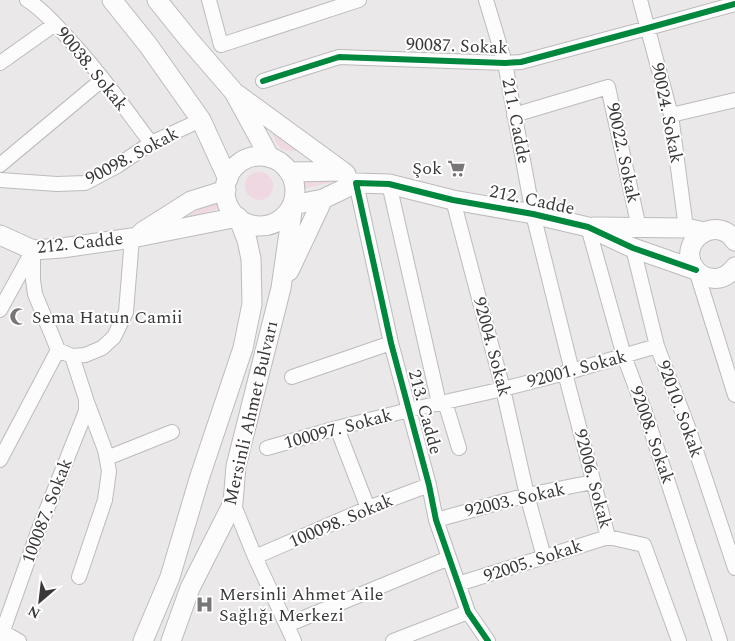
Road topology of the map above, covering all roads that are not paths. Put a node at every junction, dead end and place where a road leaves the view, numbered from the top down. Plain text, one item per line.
1 (27, 0) edge
2 (112, 0) edge
3 (157, 0) edge
4 (209, 0) edge
5 (359, 0) edge
6 (486, 0) edge
7 (640, 0) edge
8 (735, 4) edge
9 (56, 24) junction
10 (648, 28) junction
11 (0, 62) edge
12 (505, 64) junction
13 (102, 79) junction
14 (263, 81) dead end
15 (234, 92) junction
16 (735, 100) edge
17 (514, 115) junction
18 (671, 115) junction
19 (202, 120) junction
20 (151, 143) junction
21 (270, 158) junction
22 (0, 165) edge
23 (289, 172) junction
24 (349, 177) junction
25 (0, 180) edge
26 (227, 184) junction
27 (389, 184) junction
28 (323, 200) junction
29 (453, 200) junction
30 (293, 205) junction
31 (534, 214) junction
32 (238, 218) junction
33 (588, 227) junction
34 (639, 228) junction
35 (686, 228) junction
36 (704, 232) junction
37 (0, 235) edge
38 (733, 236) edge
39 (132, 238) junction
40 (633, 248) junction
41 (33, 250) junction
42 (735, 267) edge
43 (696, 270) junction
44 (727, 282) edge
45 (281, 288) junction
46 (0, 310) edge
47 (391, 343) junction
48 (657, 346) junction
49 (58, 350) junction
50 (72, 356) junction
51 (624, 356) junction
52 (568, 372) junction
53 (292, 376) dead end
54 (503, 389) junction
55 (735, 395) edge
56 (442, 402) junction
57 (86, 405) junction
58 (409, 410) junction
59 (337, 428) junction
60 (172, 432) dead end
61 (268, 448) dead end
62 (459, 448) dead end
63 (107, 458) junction
64 (0, 460) edge
65 (593, 482) junction
66 (429, 485) junction
67 (527, 495) junction
68 (233, 503) junction
69 (368, 508) junction
70 (436, 520) junction
71 (608, 537) junction
72 (255, 557) junction
73 (544, 557) junction
74 (448, 558) junction
75 (735, 568) edge
76 (79, 577) dead end
77 (458, 584) junction
78 (468, 612) junction
79 (287, 626) junction
80 (2, 628) edge
81 (19, 641) edge
82 (144, 641) edge
83 (171, 641) edge
84 (294, 641) edge
85 (394, 641) edge
86 (488, 641) edge
87 (679, 641) edge
88 (720, 641) edge

1 - 9 street, 90038. Sokak
2 - 19 main road
3 - 15 main road
4 - 5 street
6 - 12 street, 211. Cadde
7 - 10 street, 90024. Sokak
8 - 10 street, 90087. Sokak
9 - 11 street
9 - 13 street, 90038. Sokak
10 - 12 street, 90087. Sokak
10 - 18 street, 90024. Sokak
12 - 14 street, 90087. Sokak
12 - 17 street, 211. Cadde
13 - 20 street, 90038. Sokak
13 - 22 street
15 - 21 main road
15 - 24 main road
16 - 18 street
17 - 31 street, 211. Cadde
17 - 34 street, 90022. Sokak
18 - 35 street, 90024. Sokak
19 - 20 street, 90098. Sokak
19 - 26 main road
20 - 25 street, 90098. Sokak
21 - 23 main road
21 - 26 main road
23 - 24 main road, 212. Cadde
23 - 30 main road
24 - 27 main road, 212. Cadde
24 - 28 main road
24 - 47 street, 213. Cadde
26 - 32 main road
26 - 39 main road
27 - 29 main road, 212. Cadde
27 - 56 street
28 - 30 main road
28 - 45 main road
29 - 31 main road, 212. Cadde
29 - 54 street, 92004. Sokak
30 - 32 main road
30 - 45 main road, Mersinli Ahmet Bulvarı
31 - 33 main road, 212. Cadde
31 - 52 street, 92006. Sokak
32 - 39 main road, 212. Cadde
32 - 82 main road, Mersinli Ahmet Bulvarı
33 - 34 main road
33 - 40 main road, 212. Cadde
33 - 51 street, 92008. Sokak
34 - 35 main road
35 - 36 main road
36 - 38 main road
36 - 43 main road
37 - 41 main road, 212. Cadde
39 - 41 main road, 212. Cadde
39 - 50 street
40 - 43 main road, 212. Cadde
40 - 48 street, 92010. Sokak
41 - 46 street
41 - 49 street
42 - 44 main road
43 - 44 main road, 212. Cadde
43 - 55 street
45 - 68 main road, Mersinli Ahmet Bulvarı
47 - 53 street
47 - 58 street, 213. Cadde
48 - 51 street, 92001. Sokak
48 - 75 street, 92010. Sokak
49 - 50 street
49 - 64 street
50 - 57 street
51 - 52 street, 92001. Sokak
51 - 88 street, 92008. Sokak
52 - 54 street, 92001. Sokak
52 - 65 street, 92006. Sokak
54 - 56 street, 92001. Sokak
54 - 67 street, 92004. Sokak
56 - 58 street, 92001. Sokak
56 - 62 street
57 - 63 street
57 - 80 street, 100087. Sokak
58 - 59 street, 100097. Sokak
58 - 66 street, 213. Cadde
59 - 61 street, 100097. Sokak
59 - 69 street
60 - 63 street
63 - 76 street
65 - 67 street, 92003. Sokak
65 - 71 street, 92006. Sokak
66 - 69 street, 100098. Sokak
66 - 70 street, 213. Cadde
67 - 70 street, 92003. Sokak
67 - 73 street, 92004. Sokak
68 - 72 street
68 - 83 main road, Mersinli Ahmet Bulvarı
69 - 72 street, 100098. Sokak
70 - 74 street, 213. Cadde
71 - 73 street, 92005. Sokak
71 - 87 street, 92006. Sokak
72 - 79 street
73 - 77 street, 92005. Sokak
74 - 77 street, 213. Cadde
74 - 79 street
77 - 78 street, 213. Cadde
78 - 85 street
78 - 86 street, 213. Cadde
79 - 84 street
80 - 81 street

